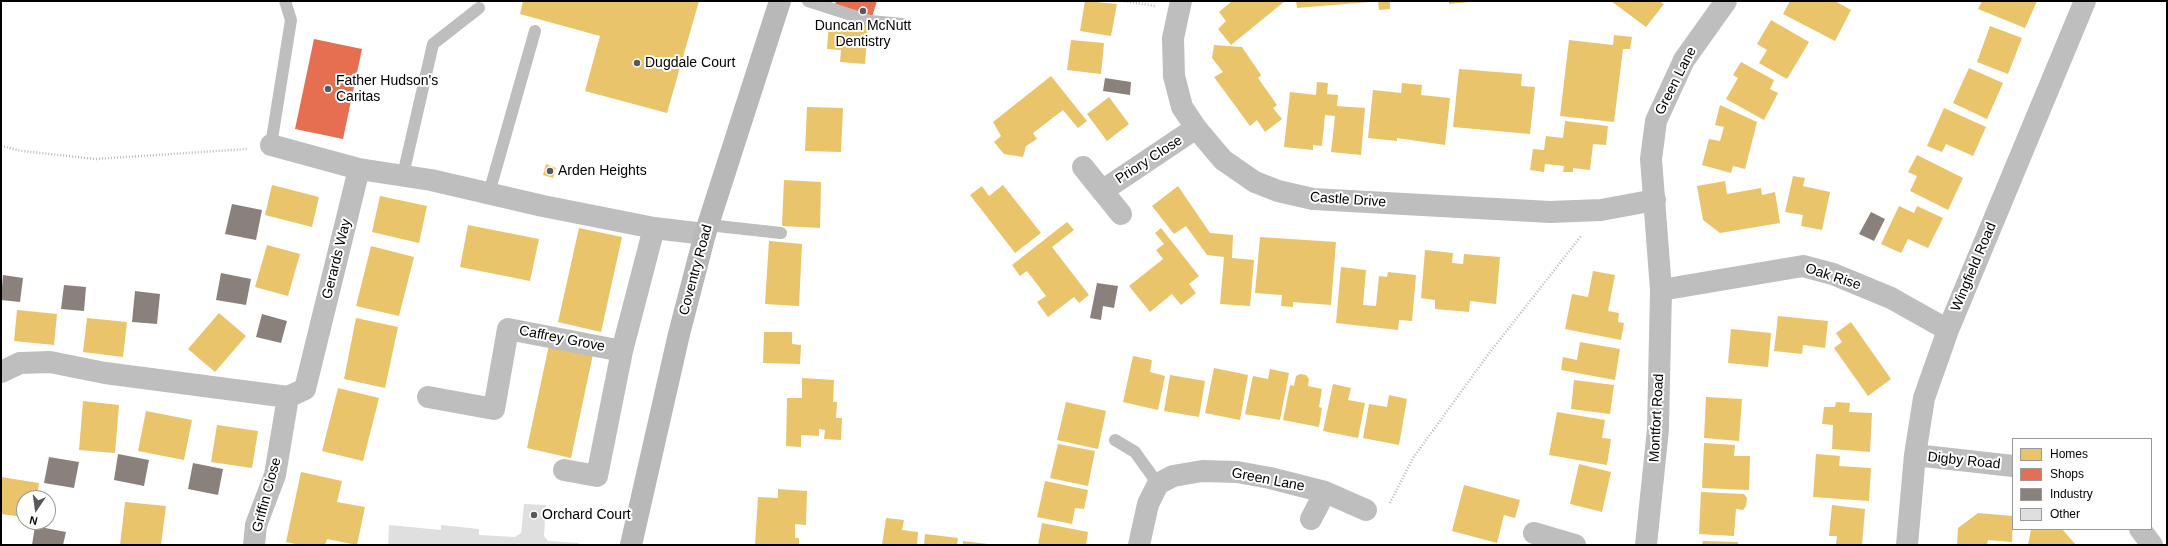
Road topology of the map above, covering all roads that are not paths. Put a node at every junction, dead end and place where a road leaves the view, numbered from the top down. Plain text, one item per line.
1 (285, 1) edge
2 (780, 1) edge
3 (808, 1) edge
4 (1726, 1) edge
5 (2085, 1) edge
6 (1180, 6) edge
7 (479, 8) dead end
8 (903, 24) dead end
9 (536, 31) dead end
10 (1196, 128) junction
11 (272, 145) joint
12 (1083, 167) dead end
13 (359, 169) junction
14 (402, 175) junction
15 (1102, 191) junction
16 (490, 193) junction
17 (1655, 200) junction
18 (1121, 214) dead end
19 (654, 228) junction
20 (707, 229) junction
21 (781, 233) dead end
22 (1661, 290) junction
23 (1948, 330) junction
24 (622, 351) junction
25 (1, 372) edge
26 (288, 397) junction
27 (428, 397) dead end
28 (1116, 440) dead end
29 (1915, 455) junction
30 (2012, 466) edge
31 (564, 470) dead end
32 (1158, 484) junction
33 (1325, 492) junction
34 (1366, 510) road end
35 (1311, 519) dead end
36 (2141, 530) edge
37 (1534, 532) dead end
38 (254, 545) edge
39 (631, 545) edge
40 (1139, 545) edge
41 (1575, 545) edge
42 (1646, 545) edge
43 (1907, 545) edge
44 (2152, 545) edge

1 - 11 lane
2 - 20 main road, Coventry Road
3 - 8 lane
4 - 17 street, Green Lane
5 - 23 street, Wingfield Road
6 - 10 street, Castle Drive
7 - 14 lane
9 - 16 lane
10 - 15 street, Priory Close
10 - 17 street, Castle Drive
11 - 13 street
12 - 15 street, Priory Close
13 - 14 street
13 - 26 street, Gerards Way
14 - 16 street
15 - 18 street, Priory Close
16 - 19 street
17 - 22 street, Green Lane
19 - 20 street
19 - 24 street, Caffrey Grove
20 - 21 lane
20 - 39 main road, Coventry Road
22 - 23 street, Oak Rise
22 - 42 street, Montfort Road
23 - 29 street, Wingfield Road
24 - 27 street, Caffrey Grove
24 - 31 street, Caffrey Grove
25 - 26 street
26 - 38 street, Griffin Close
28 - 32 lane
29 - 30 street, Digby Road
29 - 43 street, Wingfield Road
32 - 33 street, Green Lane
32 - 40 street
33 - 34 street, Green Lane
33 - 35 street, Green Lane
36 - 44 street
37 - 41 street

